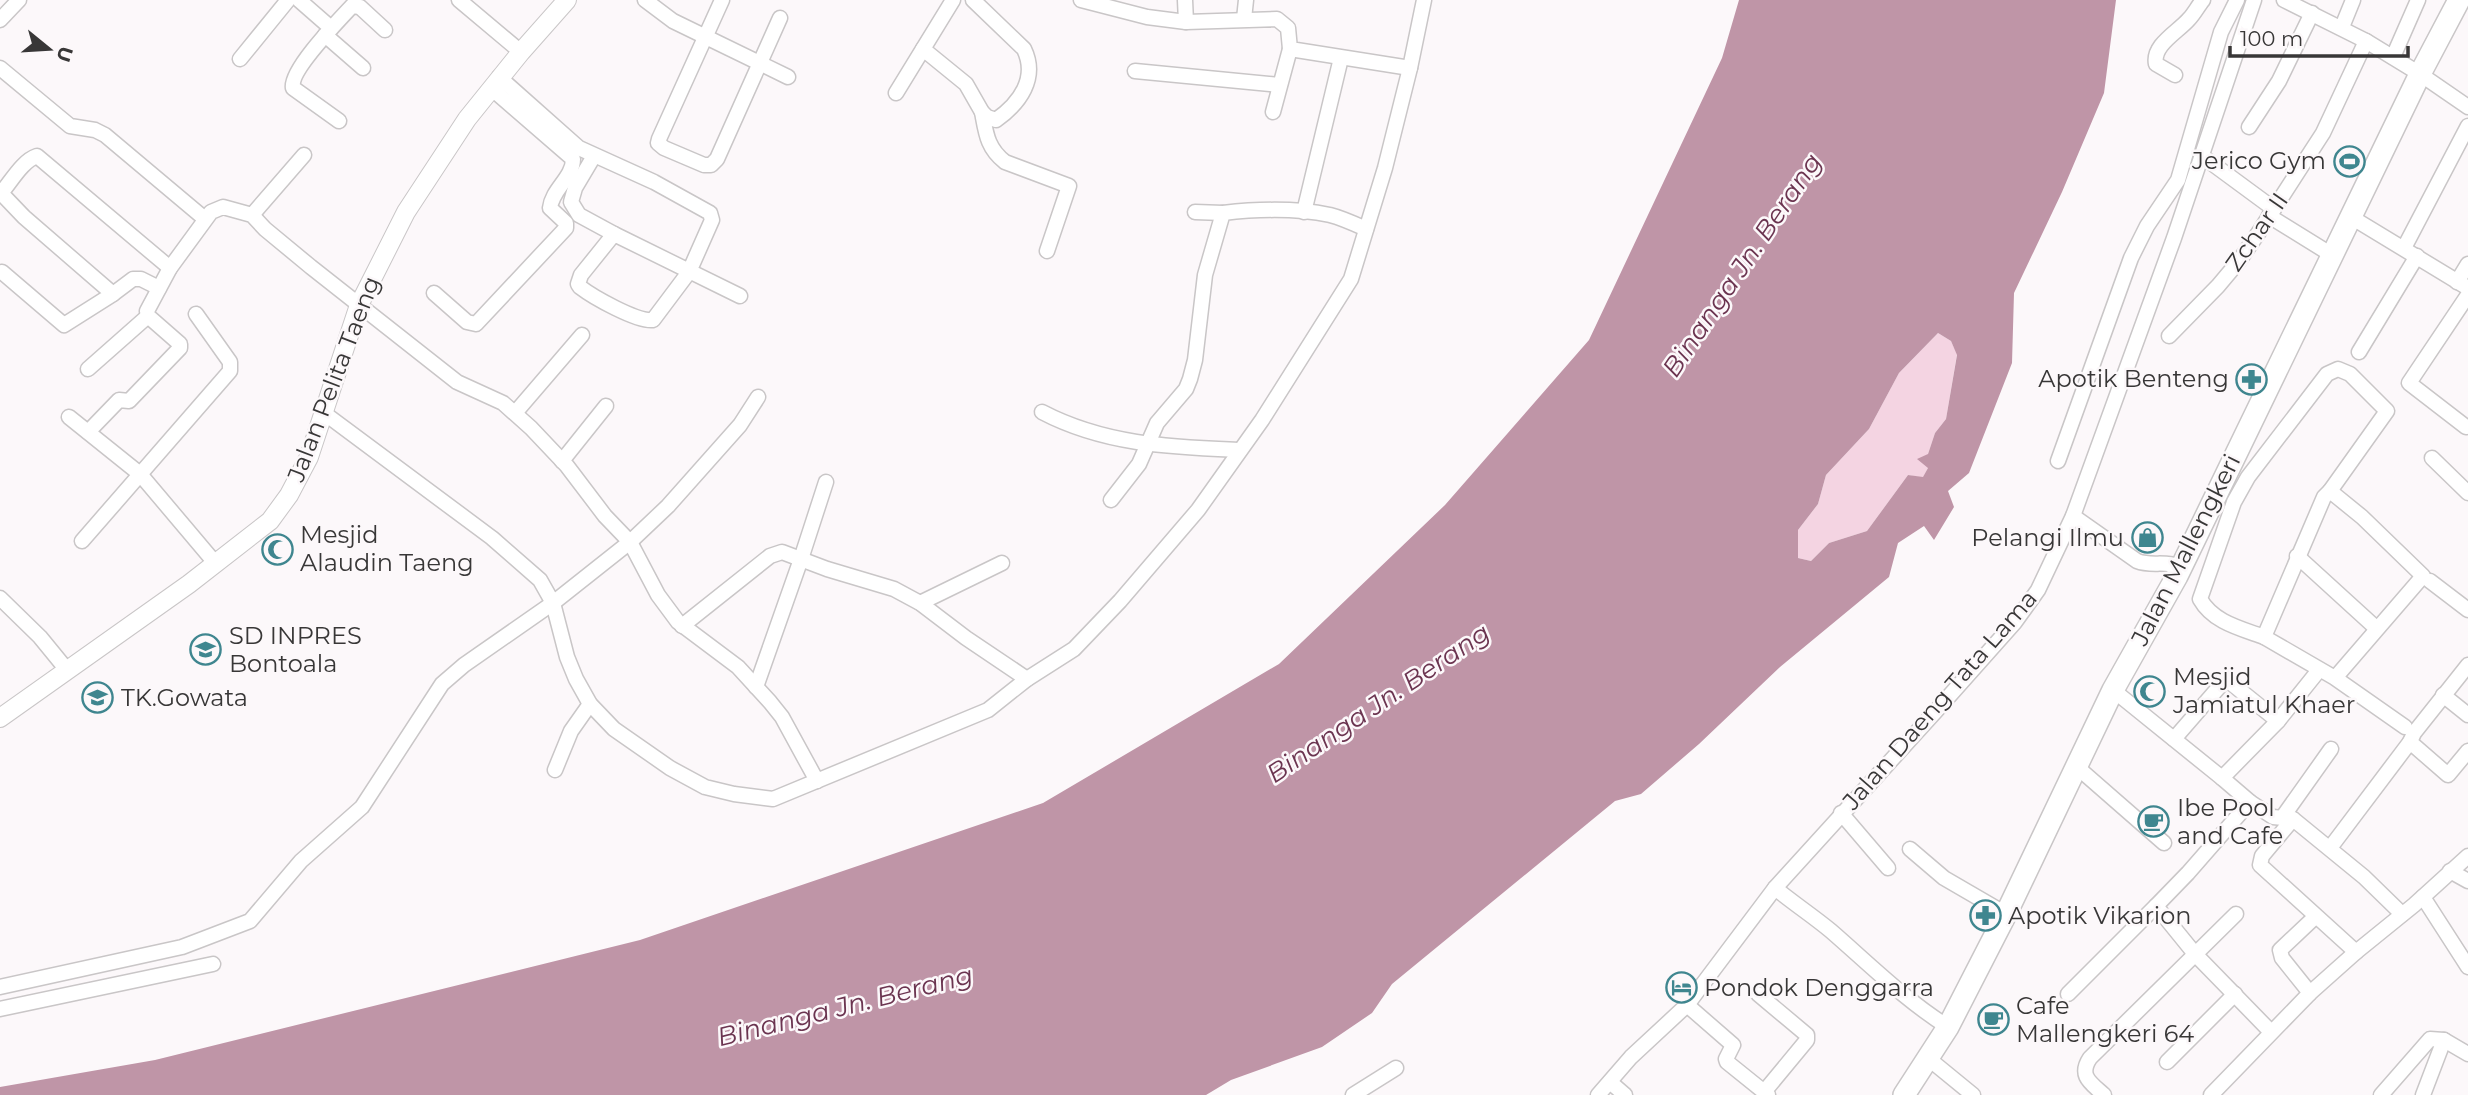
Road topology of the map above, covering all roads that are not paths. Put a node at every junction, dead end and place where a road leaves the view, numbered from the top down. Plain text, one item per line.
1 (19, 0) edge
2 (288, 0) edge
3 (299, 0) edge
4 (459, 0) edge
5 (567, 0) edge
6 (645, 0) edge
7 (722, 0) edge
8 (953, 0) edge
9 (973, 0) edge
10 (1081, 0) edge
11 (1185, 0) edge
12 (1246, 0) edge
13 (1424, 0) edge
14 (2203, 0) edge
15 (2237, 0) edge
16 (2254, 0) edge
17 (2285, 0) edge
18 (2353, 0) edge
19 (2418, 0) edge
20 (2459, 0) edge
21 (2312, 13) junction
22 (780, 18) dead end
23 (1244, 19) junction
24 (0, 20) edge
25 (1186, 22) junction
26 (2342, 27) junction
27 (385, 30) dead end
28 (328, 32) junction
29 (706, 37) junction
30 (2366, 41) junction
31 (923, 49) junction
32 (1290, 49) junction
33 (521, 52) junction
34 (2393, 57) junction
35 (1341, 58) junction
36 (240, 60) dead end
37 (760, 63) junction
38 (0, 68) edge
39 (363, 68) dead end
40 (1410, 68) junction
41 (1135, 71) dead end
42 (2420, 74) junction
43 (2175, 75) dead end
44 (788, 77) dead end
45 (495, 83) junction
46 (1279, 86) junction
47 (896, 93) dead end
48 (2468, 107) edge
49 (1273, 111) dead end
50 (982, 113) junction
51 (339, 121) dead end
52 (2468, 126) edge
53 (2249, 127) dead end
54 (304, 155) dead end
55 (594, 156) junction
56 (2202, 156) junction
57 (0, 193) edge
58 (1195, 212) dead end
59 (1304, 212) junction
60 (1223, 213) junction
61 (2271, 213) junction
62 (252, 215) junction
63 (2351, 217) junction
64 (205, 219) junction
65 (1366, 229) junction
66 (614, 234) junction
67 (1047, 251) dead end
68 (2410, 252) junction
69 (2332, 255) junction
70 (2468, 264) edge
71 (170, 268) junction
72 (2, 272) dead end
73 (689, 272) junction
74 (2463, 285) edge
75 (159, 288) junction
76 (113, 293) junction
77 (434, 293) dead end
78 (2468, 295) edge
79 (740, 296) dead end
80 (359, 305) junction
81 (196, 314) dead end
82 (148, 316) junction
83 (582, 335) dead end
84 (2169, 336) dead end
85 (2359, 352) dead end
86 (89, 369) dead end
87 (758, 397) dead end
88 (606, 406) dead end
89 (1042, 412) dead end
90 (324, 413) junction
91 (515, 414) junction
92 (69, 417) dead end
93 (2466, 427) edge
94 (88, 432) junction
95 (1148, 445) junction
96 (1240, 450) junction
97 (2432, 458) dead end
98 (562, 461) junction
99 (2058, 461) dead end
100 (140, 474) junction
101 (826, 482) dead end
102 (2228, 491) junction
103 (2330, 491) junction
104 (2468, 493) edge
105 (1111, 500) dead end
106 (2073, 516) junction
107 (82, 541) dead end
108 (630, 542) junction
109 (2297, 556) junction
110 (801, 559) junction
111 (1002, 563) dead end
112 (216, 564) junction
113 (2180, 567) junction
114 (2430, 581) dead end
115 (0, 598) edge
116 (553, 603) junction
117 (920, 603) junction
118 (2468, 610) edge
119 (682, 626) junction
120 (2376, 628) junction
121 (2264, 637) junction
122 (2468, 665) edge
123 (67, 670) junction
124 (2319, 670) junction
125 (2335, 678) junction
126 (1027, 679) junction
127 (756, 687) junction
128 (2113, 690) junction
129 (2443, 695) junction
130 (590, 704) junction
131 (2468, 715) edge
132 (0, 718) edge
133 (2278, 721) junction
134 (2404, 727) dead end
135 (2174, 739) junction
136 (2410, 742) junction
137 (2331, 748) dead end
138 (2468, 751) edge
139 (2077, 767) junction
140 (555, 770) dead end
141 (2222, 778) junction
142 (817, 781) junction
143 (2250, 802) junction
144 (1841, 813) junction
145 (2288, 818) junction
146 (2164, 843) dead end
147 (2330, 848) junction
148 (1910, 849) dead end
149 (2468, 856) edge
150 (1888, 868) dead end
151 (2450, 871) junction
152 (2468, 880) edge
153 (1775, 888) junction
154 (2423, 897) junction
155 (2156, 906) junction
156 (2006, 914) junction
157 (2236, 914) dead end
158 (2402, 914) junction
159 (2315, 917) junction
160 (2356, 952) junction
161 (2195, 954) junction
162 (213, 964) dead end
163 (2468, 967) edge
164 (0, 987) edge
165 (2310, 993) junction
166 (1758, 994) dead end
167 (2068, 994) dead end
168 (2235, 994) junction
169 (1687, 1005) junction
170 (0, 1009) edge
171 (1948, 1027) junction
172 (2272, 1032) junction
173 (2444, 1040) junction
174 (2468, 1054) edge
175 (1929, 1059) junction
176 (2166, 1062) dead end
177 (1396, 1068) dead end
178 (1609, 1082) junction
179 (1371, 1091) edge
180 (1766, 1093) edge
181 (1353, 1095) edge
182 (1598, 1095) edge
183 (1625, 1095) edge
184 (1904, 1095) edge
185 (1973, 1095) edge
186 (2104, 1095) edge
187 (2211, 1095) edge
188 (2381, 1095) edge
189 (2423, 1095) edge

1 - 24 street
2 - 36 street
3 - 28 street
4 - 33 street
5 - 33 street, Jalan Pelita Taeng
6 - 29 street
7 - 29 street
8 - 31 street
9 - 50 street
10 - 25 street
11 - 25 street
12 - 23 street
13 - 40 street
14 - 43 street
15 - 99 street
16 - 56 street, Jalan Daeng Tata Lama
17 - 21 street
18 - 26 street
19 - 34 street
20 - 42 main road, Jalan Mallengkeri
21 - 26 street
21 - 53 street
22 - 37 street
23 - 25 street
23 - 32 street
26 - 30 street
27 - 28 street
28 - 39 street
28 - 51 street
29 - 37 street
29 - 37 street
30 - 34 street
30 - 61 street, Zchar II
31 - 47 street
31 - 50 street
32 - 35 street
32 - 46 street
33 - 45 street, Jalan Pelita Taeng
34 - 42 street
35 - 40 street
35 - 59 street
37 - 44 street
38 - 64 street
40 - 65 street
41 - 46 street
42 - 48 street
42 - 63 main road, Jalan Mallengkeri
45 - 55 street
45 - 77 street
45 - 80 street, Jalan Pelita Taeng
46 - 49 street
50 - 67 street
52 - 68 street
54 - 62 street
55 - 66 street
55 - 73 street
56 - 61 street
56 - 106 street, Jalan Daeng Tata Lama
57 - 71 street
57 - 76 street
58 - 60 street
59 - 60 street
59 - 65 street
60 - 95 street
61 - 69 street
61 - 84 street, Zchar II
62 - 64 street
62 - 80 street
63 - 68 street
63 - 69 main road, Jalan Mallengkeri
64 - 71 street
65 - 96 street
66 - 73 street
66 - 73 street
68 - 74 street
68 - 85 street
69 - 102 main road, Jalan Mallengkeri
70 - 74 street
71 - 75 street
72 - 76 street
73 - 79 street
75 - 76 street
75 - 82 street
78 - 93 street
80 - 90 street, Jalan Pelita Taeng
80 - 91 street
81 - 100 street
82 - 86 street
82 - 94 street
83 - 91 street
87 - 108 street
88 - 98 street
89 - 95 street
90 - 112 street, Jalan Pelita Taeng
90 - 116 street
91 - 98 street
92 - 94 street
94 - 100 street
95 - 96 street
95 - 105 street
96 - 126 street
97 - 104 street
98 - 108 street
100 - 107 street
100 - 112 street
101 - 110 street
102 - 103 street
102 - 113 main road, Jalan Mallengkeri
102 - 121 street
103 - 109 street
103 - 120 street
106 - 113 street
106 - 144 street, Jalan Daeng Tata Lama
108 - 116 street
108 - 119 street
109 - 120 street
109 - 121 street
110 - 117 street
110 - 119 street
110 - 127 street
111 - 117 street
112 - 123 street, Jalan Pelita Taeng
113 - 128 main road, Jalan Mallengkeri
114 - 118 street
115 - 123 street
116 - 130 street
116 - 164 street
117 - 126 street
119 - 127 street
120 - 125 street
121 - 124 street
122 - 129 street
123 - 132 street, Jalan Pelita Taeng
124 - 125 street
124 - 133 street
125 - 134 street
126 - 142 street
127 - 142 street
128 - 135 street
128 - 139 main road, Jalan Mallengkeri
129 - 131 street
129 - 136 street
130 - 140 street
130 - 142 street
133 - 135 street
133 - 141 street
135 - 141 street
136 - 138 street
136 - 147 street
137 - 145 street
139 - 146 street
139 - 156 main road, Jalan Mallengkeri
141 - 143 street
143 - 145 street
143 - 155 street
144 - 150 street
144 - 153 street, Jalan Daeng Tata Lama
145 - 147 street
145 - 159 street
147 - 158 street
148 - 156 street
149 - 151 street
151 - 152 street
151 - 154 street
153 - 169 street, Jalan Daeng Tata Lama
153 - 171 street
154 - 158 street
154 - 163 street
155 - 161 street
155 - 167 street
156 - 171 main road, Jalan Mallengkeri
157 - 161 street
158 - 160 street
159 - 160 street
159 - 165 street
160 - 165 street
161 - 168 street
161 - 186 street
162 - 170 street
165 - 172 street
166 - 180 street
168 - 172 street
168 - 176 street
169 - 178 street, Jalan Daeng Tata Lama
169 - 180 street
171 - 175 main road, Jalan Mallengkeri
172 - 187 street
173 - 174 street
173 - 188 street
173 - 189 street
175 - 184 main road, Jalan Mallengkeri
175 - 185 street
177 - 179 street
178 - 182 street, Jalan Daeng Tata Lama
178 - 183 street
179 - 181 street

